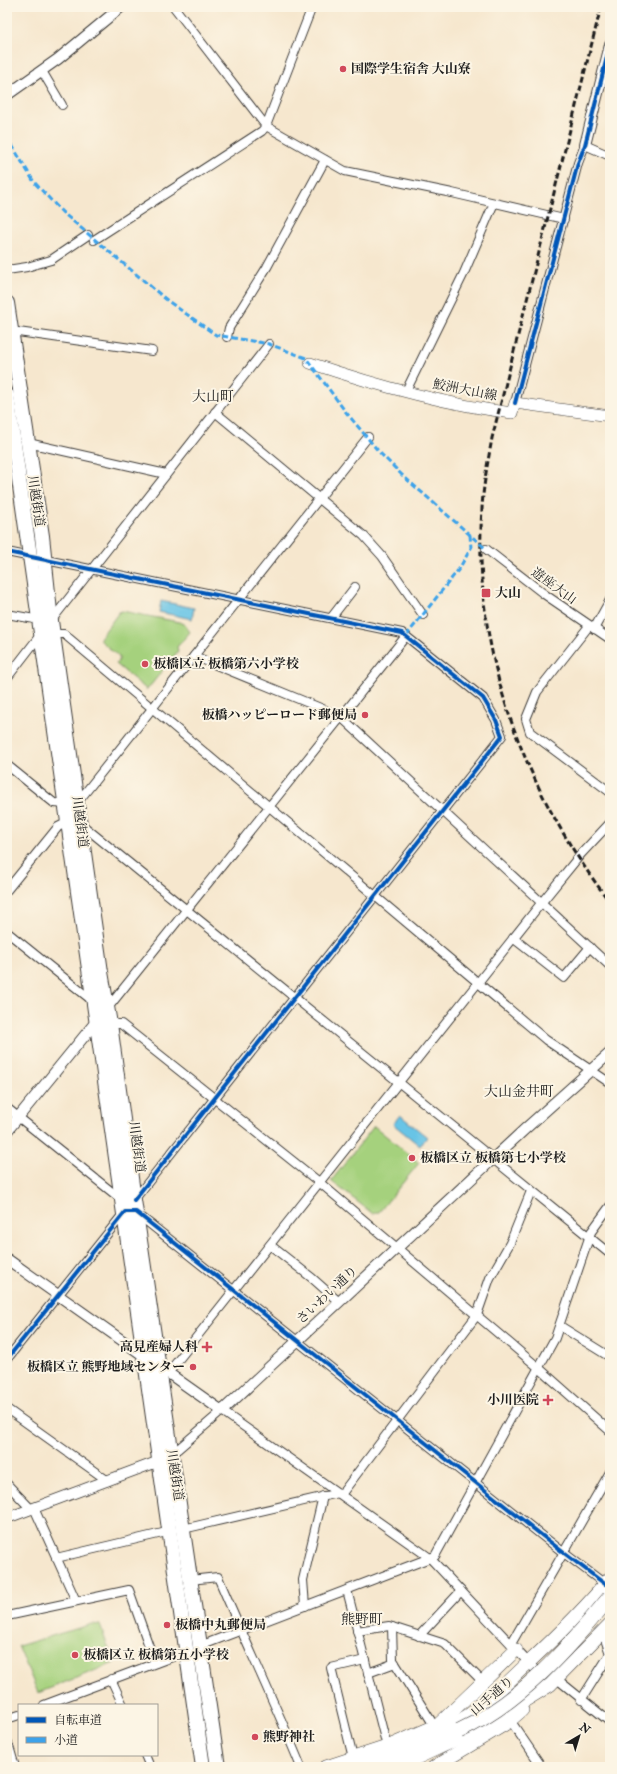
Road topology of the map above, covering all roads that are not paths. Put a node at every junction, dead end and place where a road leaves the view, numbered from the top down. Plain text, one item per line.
1 (121, 7) edge
2 (174, 7) edge
3 (312, 7) edge
4 (610, 45) edge
5 (42, 71) junction
6 (7, 95) edge
7 (62, 105) dead end
8 (266, 126) junction
9 (585, 145) junction
10 (610, 156) edge
11 (325, 160) junction
12 (494, 203) junction
13 (564, 219) junction
14 (7, 270) edge
15 (7, 303) edge
16 (11, 331) junction
17 (227, 337) dead end
18 (269, 344) dead end
19 (152, 351) dead end
20 (310, 363) dead end
21 (406, 392) junction
22 (7, 395) edge
23 (515, 403) junction
24 (215, 412) junction
25 (610, 416) edge
26 (368, 437) dead end
27 (10, 440) edge
28 (28, 444) junction
29 (166, 474) junction
30 (318, 498) junction
31 (486, 549) dead end
32 (7, 552) edge
33 (30, 556) junction
34 (45, 561) junction
35 (93, 568) junction
36 (355, 587) dead end
37 (239, 599) junction
38 (610, 600) edge
39 (7, 614) edge
40 (423, 615) dead end
41 (330, 618) junction
42 (46, 627) junction
43 (591, 628) junction
44 (406, 636) junction
45 (610, 639) edge
46 (194, 656) junction
47 (7, 678) edge
48 (151, 708) junction
49 (340, 716) junction
50 (7, 765) edge
51 (610, 792) edge
52 (72, 803) junction
53 (269, 807) junction
54 (443, 810) junction
55 (75, 823) junction
56 (610, 823) edge
57 (7, 890) edge
58 (375, 896) junction
59 (542, 902) junction
60 (186, 910) junction
61 (7, 932) edge
62 (513, 938) junction
63 (590, 947) junction
64 (610, 966) edge
65 (478, 982) junction
66 (294, 998) junction
67 (94, 1002) junction
68 (104, 1017) junction
69 (610, 1053) edge
70 (591, 1070) junction
71 (398, 1083) junction
72 (610, 1083) edge
73 (213, 1099) junction
74 (7, 1108) edge
75 (18, 1117) junction
76 (7, 1131) edge
77 (492, 1160) junction
78 (319, 1182) junction
79 (531, 1191) junction
80 (130, 1206) junction
81 (610, 1206) edge
82 (589, 1238) junction
83 (270, 1245) junction
84 (397, 1248) junction
85 (610, 1254) edge
86 (7, 1259) edge
87 (234, 1290) junction
88 (58, 1295) junction
89 (339, 1302) junction
90 (477, 1315) junction
91 (560, 1326) junction
92 (297, 1340) junction
93 (610, 1357) edge
94 (146, 1358) junction
95 (7, 1359) edge
96 (539, 1368) junction
97 (164, 1370) junction
98 (7, 1409) edge
99 (222, 1411) junction
100 (396, 1420) junction
101 (610, 1431) edge
102 (166, 1458) junction
103 (610, 1472) edge
104 (108, 1481) junction
105 (476, 1483) junction
106 (7, 1484) edge
107 (338, 1493) junction
108 (322, 1496) junction
109 (32, 1508) junction
110 (7, 1518) edge
111 (177, 1530) junction
112 (564, 1553) junction
113 (56, 1558) junction
114 (430, 1558) junction
115 (190, 1580) junction
116 (608, 1586) edge
117 (347, 1590) junction
118 (461, 1591) junction
119 (76, 1601) junction
120 (610, 1604) edge
121 (305, 1606) junction
122 (7, 1616) edge
123 (392, 1627) junction
124 (607, 1628) edge
125 (241, 1631) junction
126 (357, 1631) junction
127 (419, 1636) junction
128 (514, 1647) junction
129 (189, 1650) junction
130 (610, 1654) edge
131 (365, 1660) junction
132 (156, 1663) junction
133 (395, 1663) junction
134 (529, 1663) junction
135 (368, 1673) junction
136 (111, 1679) junction
137 (483, 1682) junction
138 (553, 1682) junction
139 (496, 1694) junction
140 (581, 1700) junction
141 (47, 1704) edge
142 (123, 1704) edge
143 (18, 1715) edge
144 (7, 1720) edge
145 (510, 1720) junction
146 (610, 1722) edge
147 (436, 1726) junction
148 (460, 1732) junction
149 (7, 1740) edge
150 (387, 1747) junction
151 (145, 1756) edge
152 (355, 1763) edge
153 (15, 1767) edge
154 (150, 1767) edge
155 (204, 1767) edge
156 (218, 1767) edge
157 (301, 1767) edge
158 (326, 1767) edge
159 (342, 1767) edge
160 (367, 1767) edge
161 (373, 1767) edge
162 (382, 1767) edge
163 (397, 1767) edge
164 (434, 1767) edge
165 (542, 1767) edge

1 - 5 street
2 - 8 street
3 - 8 street
4 - 9 street
5 - 6 street
5 - 7 street
8 - 11 street
8 - 14 street
9 - 10 street
9 - 13 street
11 - 12 street
11 - 17 street
12 - 13 street
12 - 21 street
13 - 23 street
15 - 16 highway, 川越街道
16 - 19 street
16 - 28 highway, 川越街道
18 - 24 street
20 - 21 main road, 鮫洲大山線
21 - 23 main road, 鮫洲大山線
22 - 27 highway, 川越街道
23 - 25 main road, 鮫洲大山線
24 - 29 street
24 - 30 street
26 - 30 street
27 - 33 highway, 川越街道
28 - 29 street
28 - 34 highway, 川越街道
29 - 35 street
30 - 37 street
30 - 40 street
31 - 43 street, 遊座大山
32 - 33 street
33 - 34 street
33 - 42 highway, 川越街道
34 - 35 street
34 - 42 highway, 川越街道
35 - 37 street
35 - 42 street
36 - 41 street
37 - 41 street
37 - 46 street
38 - 43 street
39 - 42 street
41 - 44 street
42 - 47 street
42 - 48 street
42 - 52 highway, 川越街道
43 - 45 street, 遊座大山
43 - 51 street
44 - 49 street
44 - 54 street
46 - 48 street
46 - 49 street
48 - 52 street
48 - 53 street
49 - 53 street
49 - 54 street
50 - 52 street
52 - 55 highway, 川越街道
53 - 58 street
53 - 60 street
54 - 58 street
54 - 59 street
55 - 57 street
55 - 60 street
55 - 67 highway, 川越街道
55 - 68 highway, 川越街道
56 - 59 street
58 - 65 street
58 - 66 street
59 - 62 street
59 - 63 street
60 - 66 street
60 - 68 street
61 - 67 street
62 - 63 street
62 - 65 street
63 - 64 street
65 - 70 street
65 - 71 street
66 - 71 street
66 - 73 street
67 - 68 highway, 川越街道
68 - 73 street
68 - 75 street
68 - 80 highway, 川越街道
69 - 70 street, さいわい通り
70 - 72 street
70 - 77 street, さいわい通り
71 - 77 street
71 - 78 street
73 - 78 street
73 - 80 street
74 - 75 street
75 - 76 street
75 - 80 street
77 - 79 street
77 - 84 street, さいわい通り
78 - 83 street
78 - 84 street
79 - 82 street
79 - 90 street
80 - 87 street
80 - 88 street
80 - 94 highway, 川越街道
80 - 97 highway, 川越街道
81 - 82 street
82 - 85 street
82 - 91 street
83 - 87 street
83 - 89 street
84 - 89 street, さいわい通り
84 - 90 street
86 - 88 street
87 - 92 street
87 - 97 street
88 - 94 street
88 - 95 street
89 - 92 street, さいわい通り
90 - 96 street
90 - 100 street
91 - 93 street
91 - 96 street
92 - 99 street, さいわい通り
92 - 100 street
94 - 97 street
94 - 102 highway, 川越街道
96 - 101 street
96 - 105 street
97 - 99 street
97 - 102 highway, 川越街道
98 - 104 street
99 - 102 street
99 - 107 street
100 - 105 street
100 - 107 street
102 - 104 street
102 - 111 highway, 川越街道
103 - 112 street
104 - 109 street
105 - 112 street
105 - 114 street
106 - 109 street
107 - 108 street
107 - 114 street
108 - 111 street
108 - 121 street
109 - 110 street
109 - 113 street
111 - 113 street
111 - 115 highway, 川越街道
111 - 129 highway, 川越街道
112 - 116 street
112 - 128 street
113 - 119 street
114 - 117 street
114 - 118 street
115 - 125 street
115 - 129 highway, 川越街道
116 - 134 main road, 山手通り
116 - 148 highway, bridge
117 - 121 street
117 - 126 street
118 - 127 street
118 - 128 street
119 - 122 street
119 - 132 street
120 - 148 highway, bridge
121 - 125 street
123 - 126 street
123 - 127 street
123 - 133 street
124 - 130 street
124 - 138 main road, 山手通り
125 - 129 street
125 - 157 street
126 - 131 street
127 - 137 street
128 - 134 street
128 - 137 main road
129 - 132 street
129 - 155 highway, 川越街道
129 - 156 highway, 川越街道
130 - 140 street
131 - 135 street
131 - 152 street
132 - 136 street
133 - 135 street
133 - 147 street
134 - 138 street
134 - 139 main road, 山手通り
135 - 150 street
136 - 141 street
136 - 142 street
137 - 147 main road
138 - 140 street
138 - 145 main road
138 - 163 main road, 山手通り
139 - 147 main road
139 - 159 main road, 山手通り
140 - 146 street
143 - 144 street
145 - 164 main road
145 - 165 street
147 - 150 main road
148 - 152 highway
148 - 160 highway
148 - 161 highway
148 - 162 highway
149 - 153 street
150 - 152 main road
151 - 154 street
152 - 158 main road

